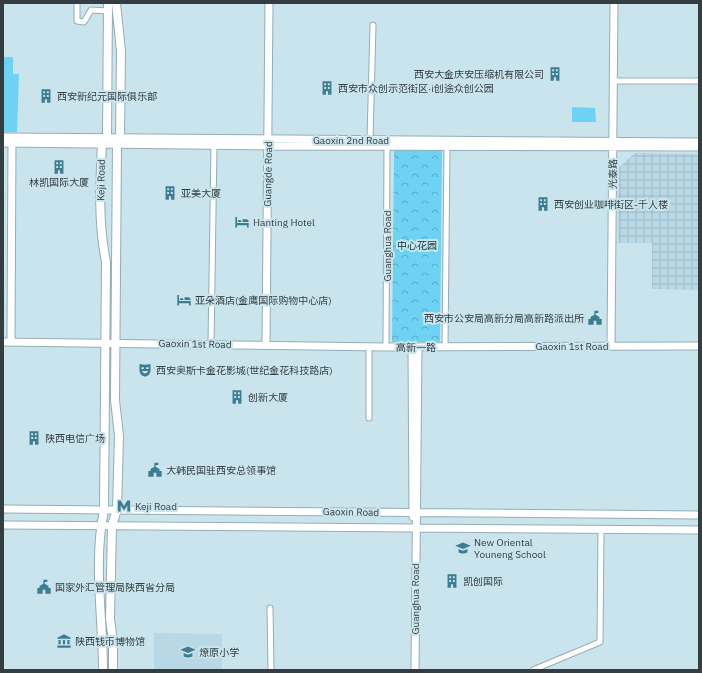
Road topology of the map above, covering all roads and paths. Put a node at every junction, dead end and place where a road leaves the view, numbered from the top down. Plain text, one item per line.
1 (77, 3) edge
2 (116, 3) edge
3 (269, 3) edge
4 (614, 3) edge
5 (108, 7) edge
6 (373, 25) dead end
7 (614, 81) junction
8 (699, 81) edge
9 (3, 137) edge
10 (12, 140) junction
11 (370, 140) junction
12 (104, 141) junction
13 (118, 141) junction
14 (3, 142) edge
15 (699, 142) edge
16 (268, 143) junction
17 (613, 144) junction
18 (214, 145) junction
19 (387, 145) junction
20 (447, 146) junction
21 (699, 147) edge
22 (3, 342) edge
23 (11, 342) junction
24 (105, 343) junction
25 (115, 343) junction
26 (212, 344) junction
27 (266, 345) junction
28 (611, 346) junction
29 (699, 346) edge
30 (369, 347) junction
31 (386, 347) junction
32 (415, 347) junction
33 (445, 347) junction
34 (369, 418) dead end
35 (3, 509) edge
36 (117, 509) junction
37 (104, 510) junction
38 (415, 513) junction
39 (699, 514) edge
40 (3, 525) edge
41 (100, 526) junction
42 (112, 526) junction
43 (416, 528) junction
44 (601, 529) junction
45 (699, 530) edge
46 (270, 608) dead end
47 (103, 670) edge
48 (113, 670) edge
49 (271, 670) edge
50 (416, 670) edge
51 (533, 670) edge

1 - 5 street
2 - 13 main road, Keji Road
3 - 16 street, Guangde Road
4 - 7 street, 光泰路
5 - 12 main road, Keji Road
6 - 11 street
7 - 8 street
7 - 17 street, 光泰路
9 - 10 street, Gaoxin 2nd Road
10 - 12 street, Gaoxin 2nd Road
10 - 14 street, Gaoxin 2nd Road
10 - 23 street
11 - 16 street, Gaoxin 2nd Road
11 - 17 street, Gaoxin 2nd Road
12 - 13 street, Gaoxin 2nd Road
12 - 24 main road, Keji Road
13 - 16 street, Gaoxin 2nd Road
13 - 18 street, Gaoxin 2nd Road
13 - 25 main road, Keji Road
15 - 17 street, Gaoxin 2nd Road
16 - 18 street, Gaoxin 2nd Road
16 - 19 street, Gaoxin 2nd Road
16 - 27 street, Guangde Road
17 - 20 street, Gaoxin 2nd Road
17 - 21 street, Gaoxin 2nd Road
17 - 28 street, 光泰路
18 - 26 street
19 - 20 street, Gaoxin 2nd Road
19 - 31 street, Guanghua Road
20 - 33 street
22 - 23 street, Gaoxin 1st Road
23 - 24 street, Gaoxin 1st Road
24 - 25 street, Gaoxin 1st Road
24 - 37 main road, Keji Road
25 - 26 street, Gaoxin 1st Road
25 - 36 main road, Keji Road
26 - 27 street, Gaoxin 1st Road
27 - 30 street, Gaoxin 1st Road
28 - 29 street, Gaoxin 1st Road
28 - 33 street, Gaoxin 1st Road
30 - 31 street, Gaoxin 1st Road
30 - 34 street
31 - 32 street, 高新一路
32 - 33 street, 高新一路
32 - 38 street, Guanghua Road
35 - 37 street, Gaoxin Road
36 - 37 street, Gaoxin Road
36 - 38 street, Gaoxin Road
36 - 42 main road, Keji Road
37 - 41 main road, Keji Road
38 - 39 street, Gaoxin Road
38 - 43 street, Guanghua Road
40 - 41 street, Gaoxin Road
41 - 42 street, Gaoxin Road
41 - 47 main road, Keji Road
42 - 43 street, Gaoxin Road
42 - 48 main road
43 - 44 street, Gaoxin Road
43 - 50 street, Guanghua Road
44 - 45 street, Gaoxin Road
44 - 51 street
46 - 49 street

